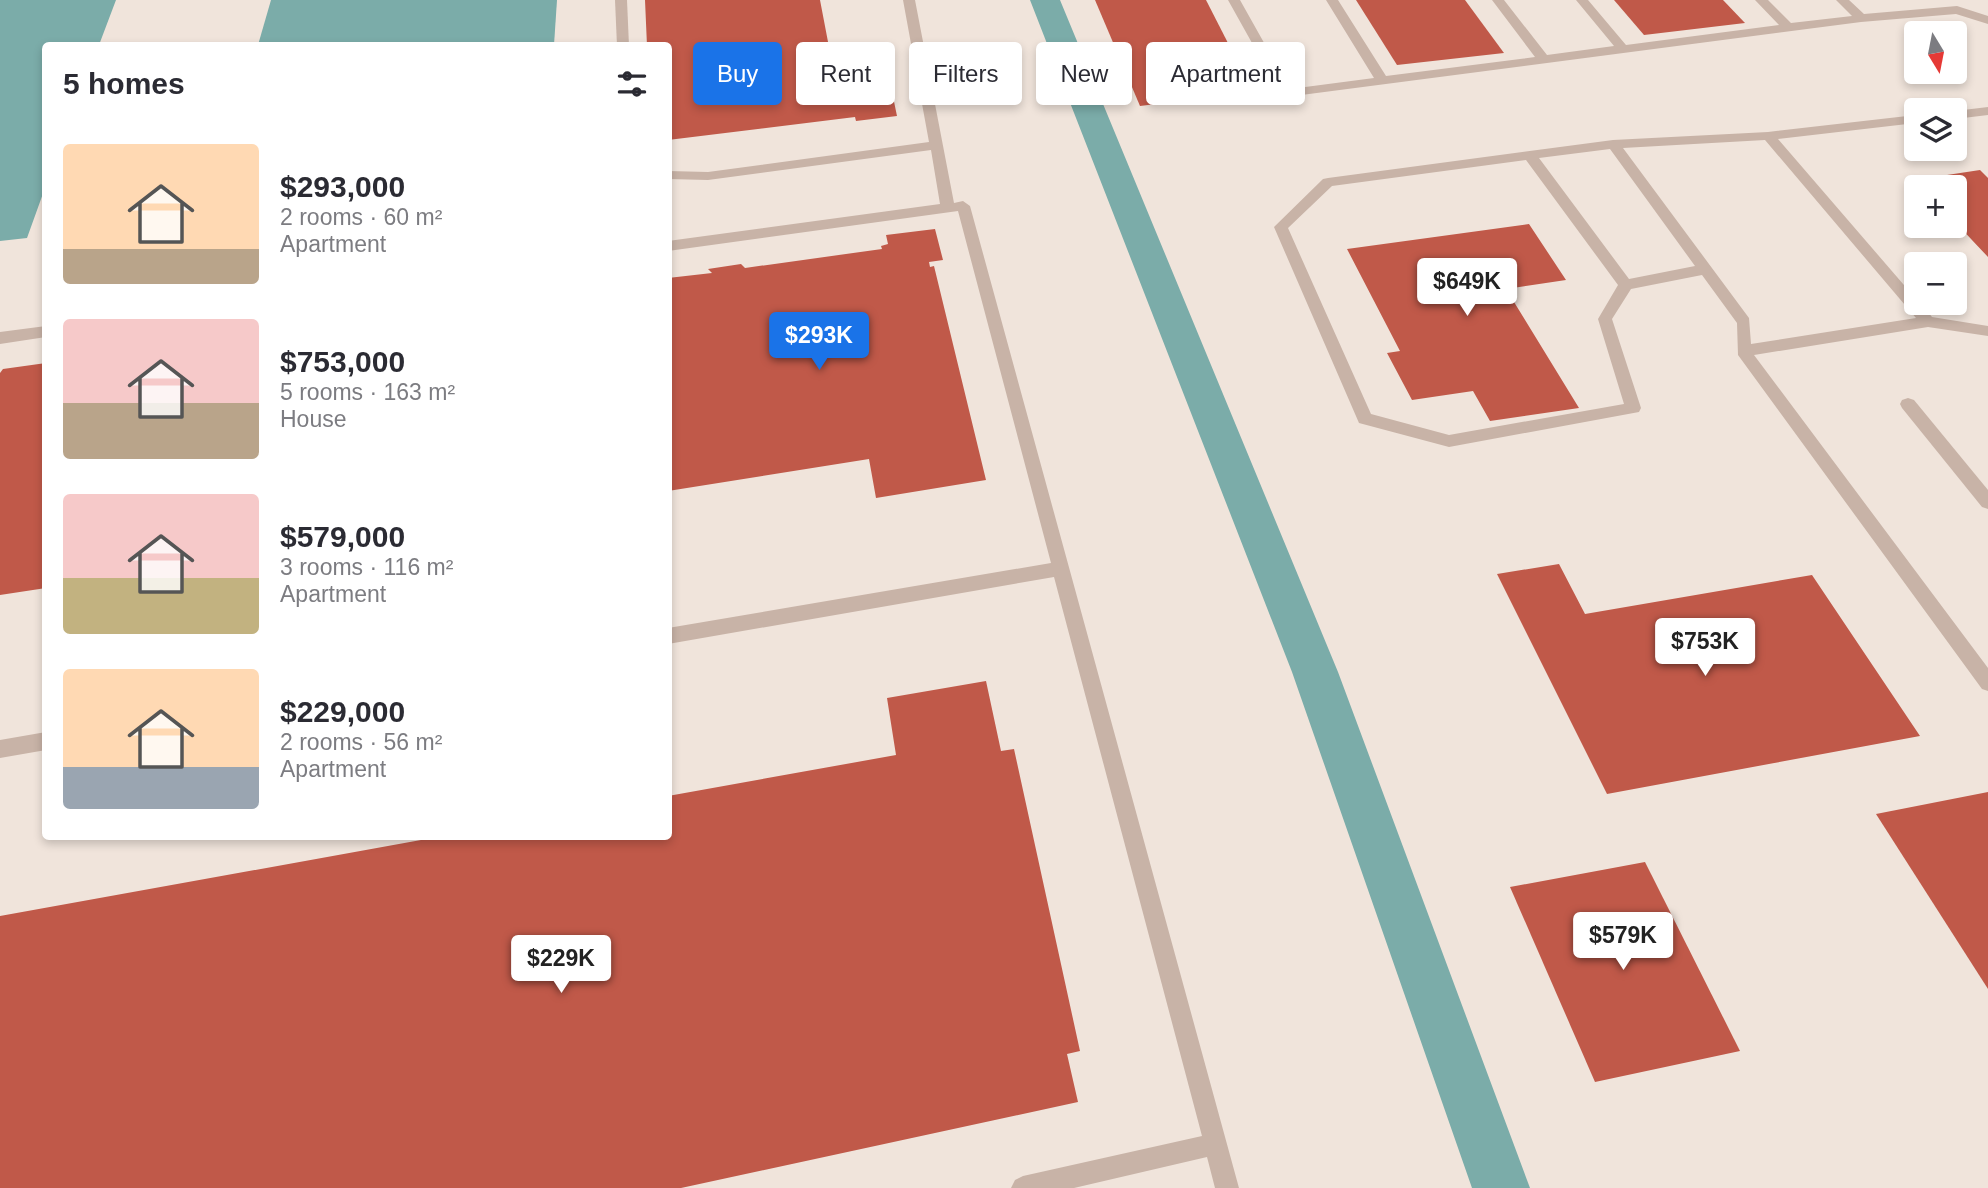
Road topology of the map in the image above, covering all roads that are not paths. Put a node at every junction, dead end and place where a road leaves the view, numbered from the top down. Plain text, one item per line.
1 (621, 0) edge
2 (909, 0) edge
3 (1234, 0) edge
4 (1332, 0) edge
5 (1498, 0) edge
6 (1582, 0) edge
7 (1760, 0) edge
8 (1842, 0) edge
9 (1861, 18) junction
10 (1988, 20) edge
11 (1787, 27) junction
12 (622, 42) edge
13 (1623, 50) junction
14 (1542, 59) junction
15 (1382, 80) junction
16 (1988, 111) edge
17 (1967, 114) edge
18 (1904, 120) edge
19 (1768, 136) junction
20 (1613, 144) junction
21 (936, 145) junction
22 (1529, 154) junction
23 (672, 175) edge
24 (948, 208) junction
25 (672, 245) edge
26 (1706, 269) junction
27 (1626, 285) junction
28 (1927, 322) junction
29 (1988, 331) edge
30 (42, 332) edge
31 (0, 338) edge
32 (1743, 351) junction
33 (1908, 404) dead end
34 (1988, 502) edge
35 (1061, 569) junction
36 (672, 635) edge
37 (1988, 683) edge
38 (42, 742) edge
39 (0, 749) edge
40 (1215, 1144) junction
41 (1023, 1188) edge
42 (1227, 1188) edge

1 - 12 lane
2 - 21 lane
3 - 15 lane
4 - 15 lane
5 - 14 lane
6 - 13 lane
7 - 11 lane
8 - 9 lane
9 - 10 lane
9 - 11 lane
11 - 13 lane
13 - 14 lane
14 - 15 lane
16 - 17 lane
18 - 19 lane
19 - 20 lane
19 - 28 lane
20 - 22 lane
20 - 26 lane
21 - 23 lane
21 - 24 lane
22 - 27 lane
22 - 27 lane
24 - 25 lane
24 - 35 lane
26 - 27 lane
26 - 32 lane
28 - 29 lane
28 - 32 lane
30 - 31 lane
32 - 37 lane
33 - 34 lane
35 - 36 lane
35 - 40 lane
38 - 39 lane
40 - 41 lane
40 - 42 lane

